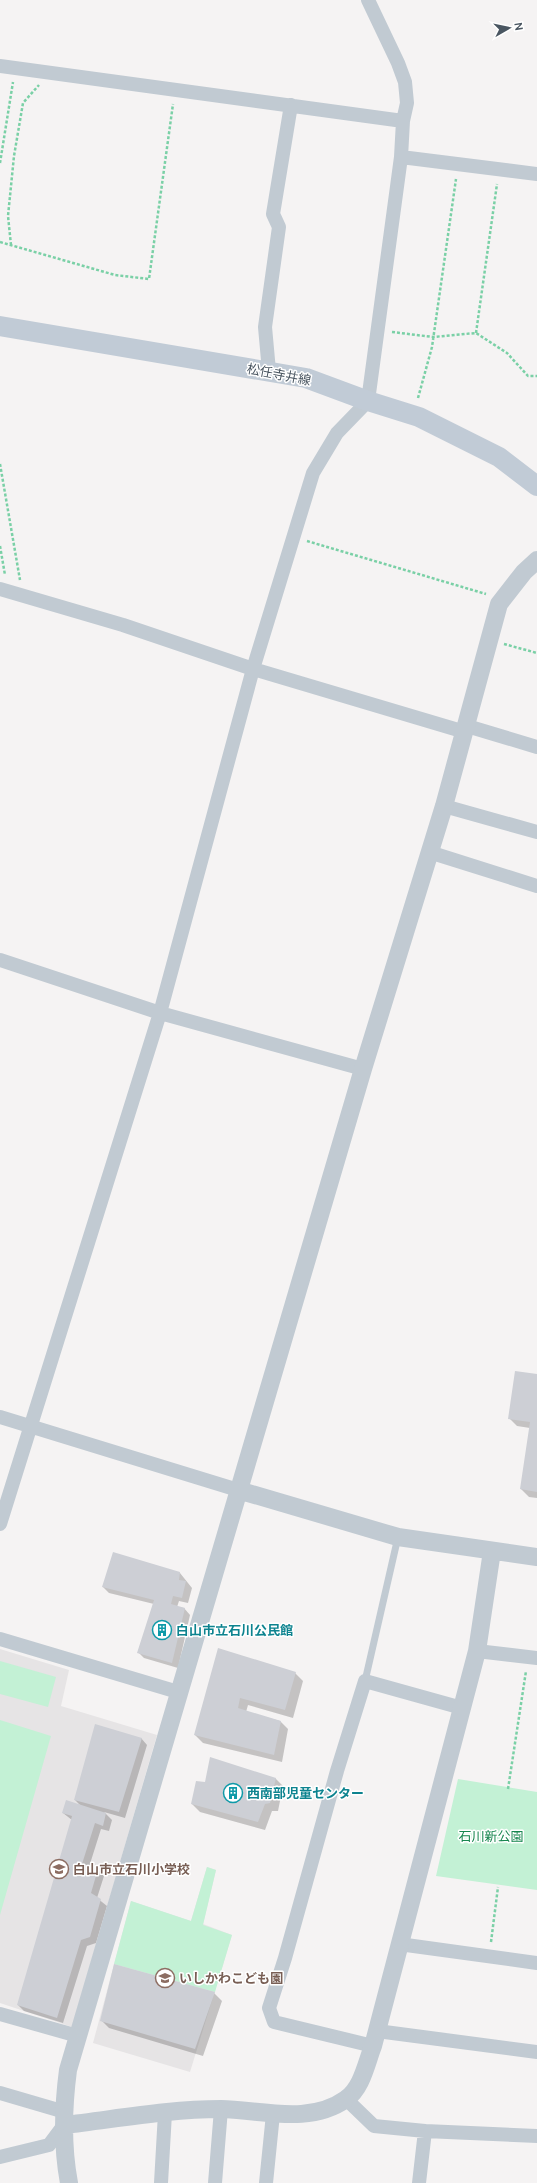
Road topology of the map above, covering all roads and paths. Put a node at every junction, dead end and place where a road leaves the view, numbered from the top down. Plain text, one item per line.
1 (368, 0) edge
2 (0, 66) edge
3 (16, 69) junction
4 (55, 74) junction
5 (175, 90) junction
6 (291, 105) junction
7 (403, 121) junction
8 (401, 157) junction
9 (0, 163) edge
10 (458, 164) junction
11 (499, 170) junction
12 (537, 174) edge
13 (0, 242) edge
14 (11, 246) junction
15 (0, 326) edge
16 (378, 330) junction
17 (476, 333) junction
18 (433, 337) junction
19 (269, 371) junction
20 (537, 376) edge
21 (368, 401) junction
22 (413, 415) junction
23 (0, 464) edge
24 (537, 486) edge
25 (293, 536) junction
26 (0, 546) edge
27 (537, 560) edge
28 (4, 590) edge
29 (22, 596) junction
30 (503, 599) junction
31 (490, 640) junction
32 (537, 653) edge
33 (253, 669) junction
34 (466, 729) junction
35 (537, 747) edge
36 (444, 806) junction
37 (537, 832) edge
38 (429, 852) junction
39 (537, 886) edge
40 (0, 960) edge
41 (160, 1013) junction
42 (363, 1069) junction
43 (0, 1417) edge
44 (30, 1426) junction
45 (238, 1490) junction
46 (0, 1524) edge
47 (398, 1537) junction
48 (492, 1551) junction
49 (537, 1557) edge
50 (0, 1638) edge
51 (477, 1651) junction
52 (533, 1657) edge
53 (365, 1681) junction
54 (178, 1692) junction
55 (462, 1708) junction
56 (508, 1789) dead end
57 (498, 1887) dead end
58 (399, 1944) junction
59 (489, 1956) junction
60 (537, 1963) edge
61 (0, 2014) edge
62 (78, 2036) junction
63 (375, 2039) junction
64 (537, 2052) edge
65 (0, 2093) edge
66 (346, 2099) junction
67 (221, 2109) junction
68 (165, 2113) junction
69 (273, 2114) junction
70 (64, 2119) junction
71 (425, 2131) junction
72 (537, 2136) edge
73 (0, 2157) edge
74 (69, 2183) edge
75 (161, 2183) edge
76 (215, 2183) edge
77 (266, 2183) edge
78 (419, 2183) edge

1 - 7 street
2 - 3 street
3 - 4 street
3 - 9 path
4 - 5 street
4 - 14 path
5 - 6 street
5 - 14 path
6 - 7 street
6 - 19 street
7 - 8 street
8 - 10 street
8 - 16 street
10 - 11 street
10 - 18 path
11 - 12 street
11 - 17 path
13 - 14 path
15 - 19 main road, 松任寺井線
16 - 18 path
16 - 21 street
17 - 18 path
17 - 20 path
18 - 22 path
19 - 21 main road, 松任寺井線
21 - 22 main road, 松任寺井線
21 - 25 street
22 - 24 main road, 松任寺井線
23 - 29 path
25 - 30 path
25 - 33 street
26 - 28 path
27 - 30 street
28 - 29 street
29 - 33 street
30 - 31 street
31 - 32 path
31 - 34 street
33 - 34 street
33 - 41 street
34 - 35 street
34 - 36 street
36 - 37 street
36 - 38 street
38 - 39 street
38 - 42 street
40 - 41 street
41 - 42 street
41 - 44 street
42 - 45 street
43 - 44 street
44 - 45 street
44 - 46 street
45 - 47 street
45 - 54 street
47 - 48 street
47 - 53 lane
48 - 49 street
48 - 51 street
50 - 54 street
51 - 52 street
51 - 55 street
52 - 56 path
53 - 55 street
53 - 63 street
54 - 62 street
55 - 58 street
57 - 59 path
58 - 59 street
58 - 63 street
59 - 60 street
61 - 62 street
62 - 70 street
63 - 64 street
63 - 66 street
65 - 70 street
66 - 69 street
66 - 71 street
67 - 68 street
67 - 69 street
67 - 76 street
68 - 70 street
68 - 75 street
69 - 77 street
70 - 73 street
70 - 74 street
71 - 72 street
71 - 78 street

